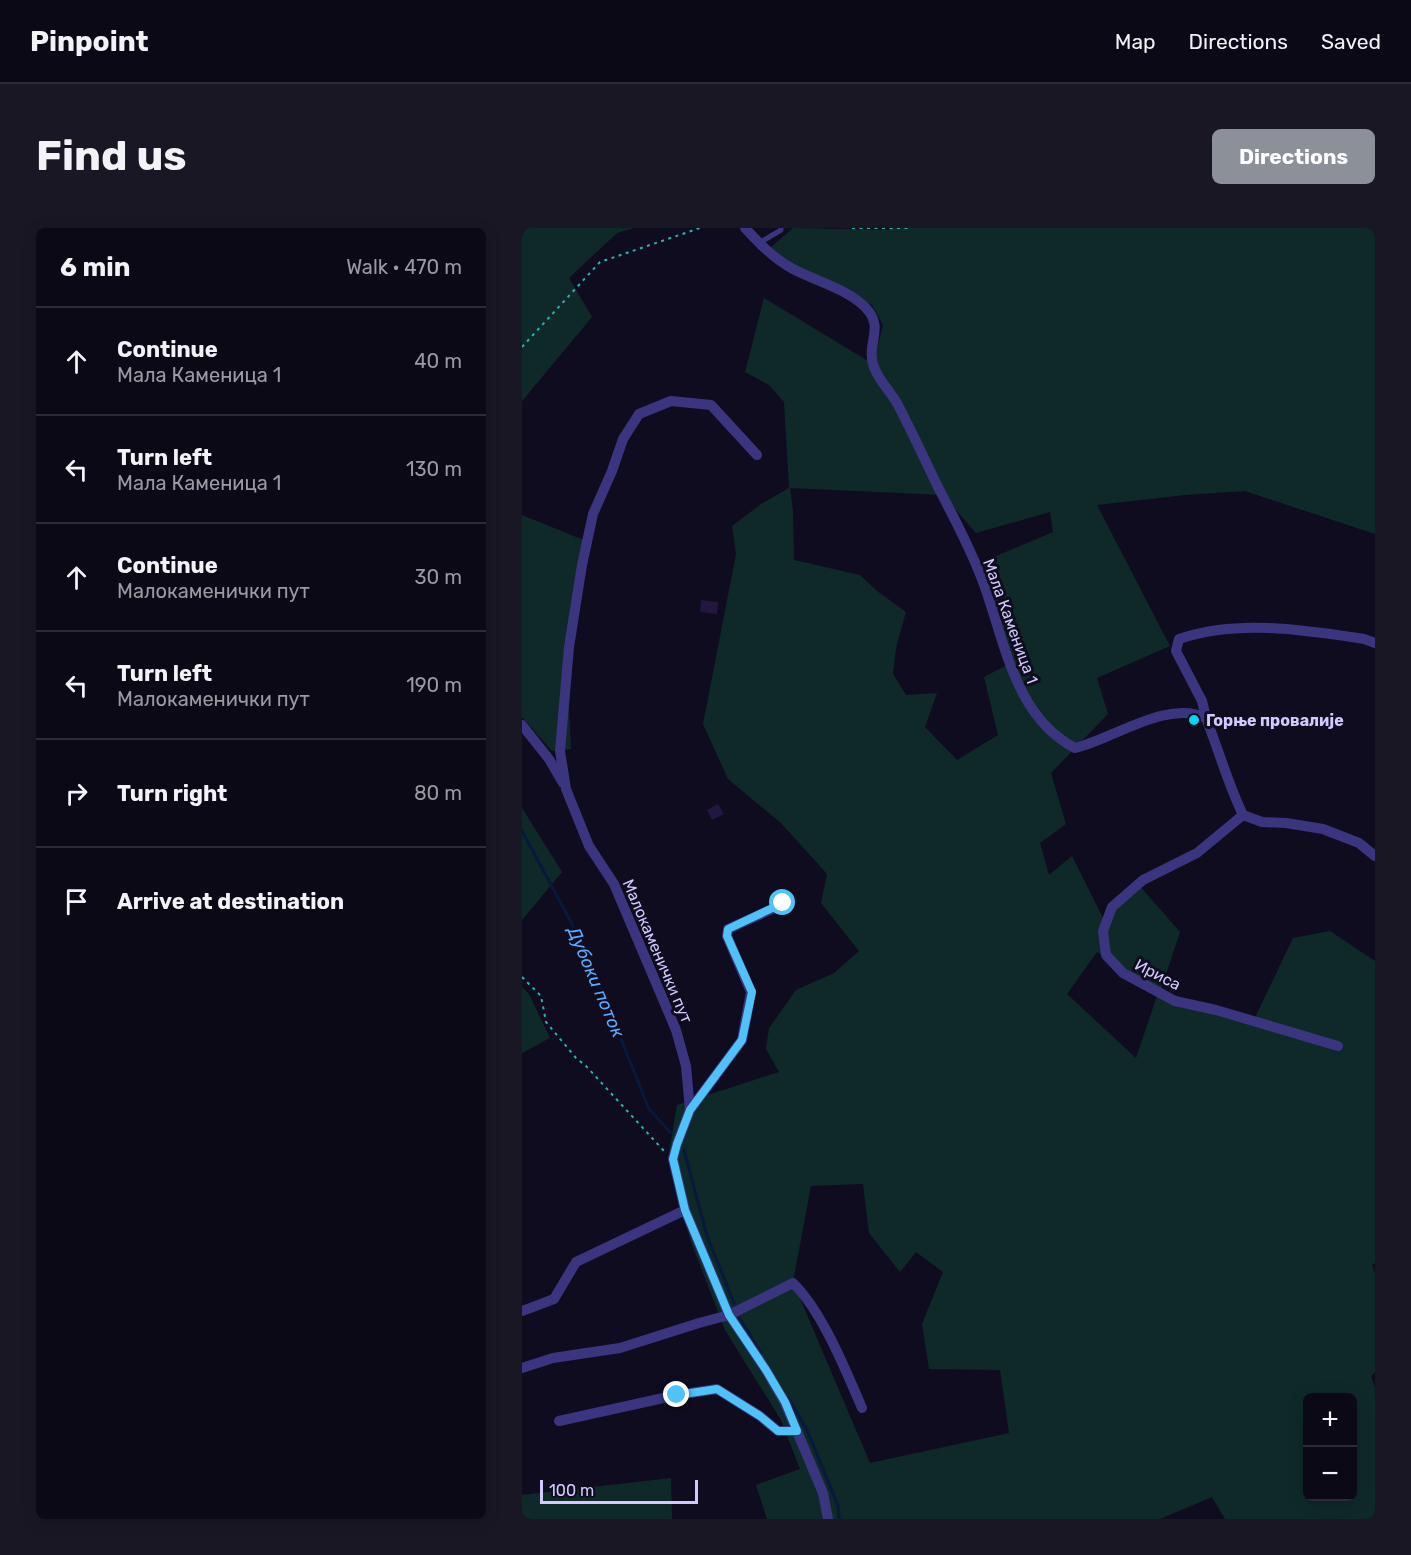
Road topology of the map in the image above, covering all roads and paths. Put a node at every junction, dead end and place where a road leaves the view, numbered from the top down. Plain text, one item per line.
1 (700, 228) edge
2 (745, 228) edge
3 (781, 228) edge
4 (852, 228) edge
5 (909, 228) edge
6 (759, 243) junction
7 (522, 347) edge
8 (757, 455) dead end
9 (1375, 643) edge
10 (1206, 718) junction
11 (522, 725) edge
12 (566, 789) junction
13 (1244, 815) junction
14 (1375, 856) edge
15 (783, 903) dead end
16 (522, 977) edge
17 (1338, 1046) dead end
18 (690, 1110) junction
19 (673, 1159) junction
20 (685, 1210) junction
21 (522, 1311) edge
22 (729, 1315) junction
23 (522, 1368) edge
24 (862, 1408) dead end
25 (559, 1421) dead end
26 (797, 1431) junction
27 (828, 1519) edge

1 - 7 path
2 - 6 street, Мала Каменица 1
3 - 6 lane
4 - 5 path
6 - 10 street, Мала Каменица 1
8 - 12 street, Малокаменички пут
9 - 10 street
10 - 13 street
11 - 12 street
12 - 18 street, Малокаменички пут
13 - 14 street
13 - 17 street, Ириса
15 - 18 street
16 - 19 path
18 - 19 street, Малокаменички пут
19 - 20 street
20 - 21 street
20 - 22 street
22 - 23 street
22 - 24 street
22 - 26 street
25 - 26 street
26 - 27 street

